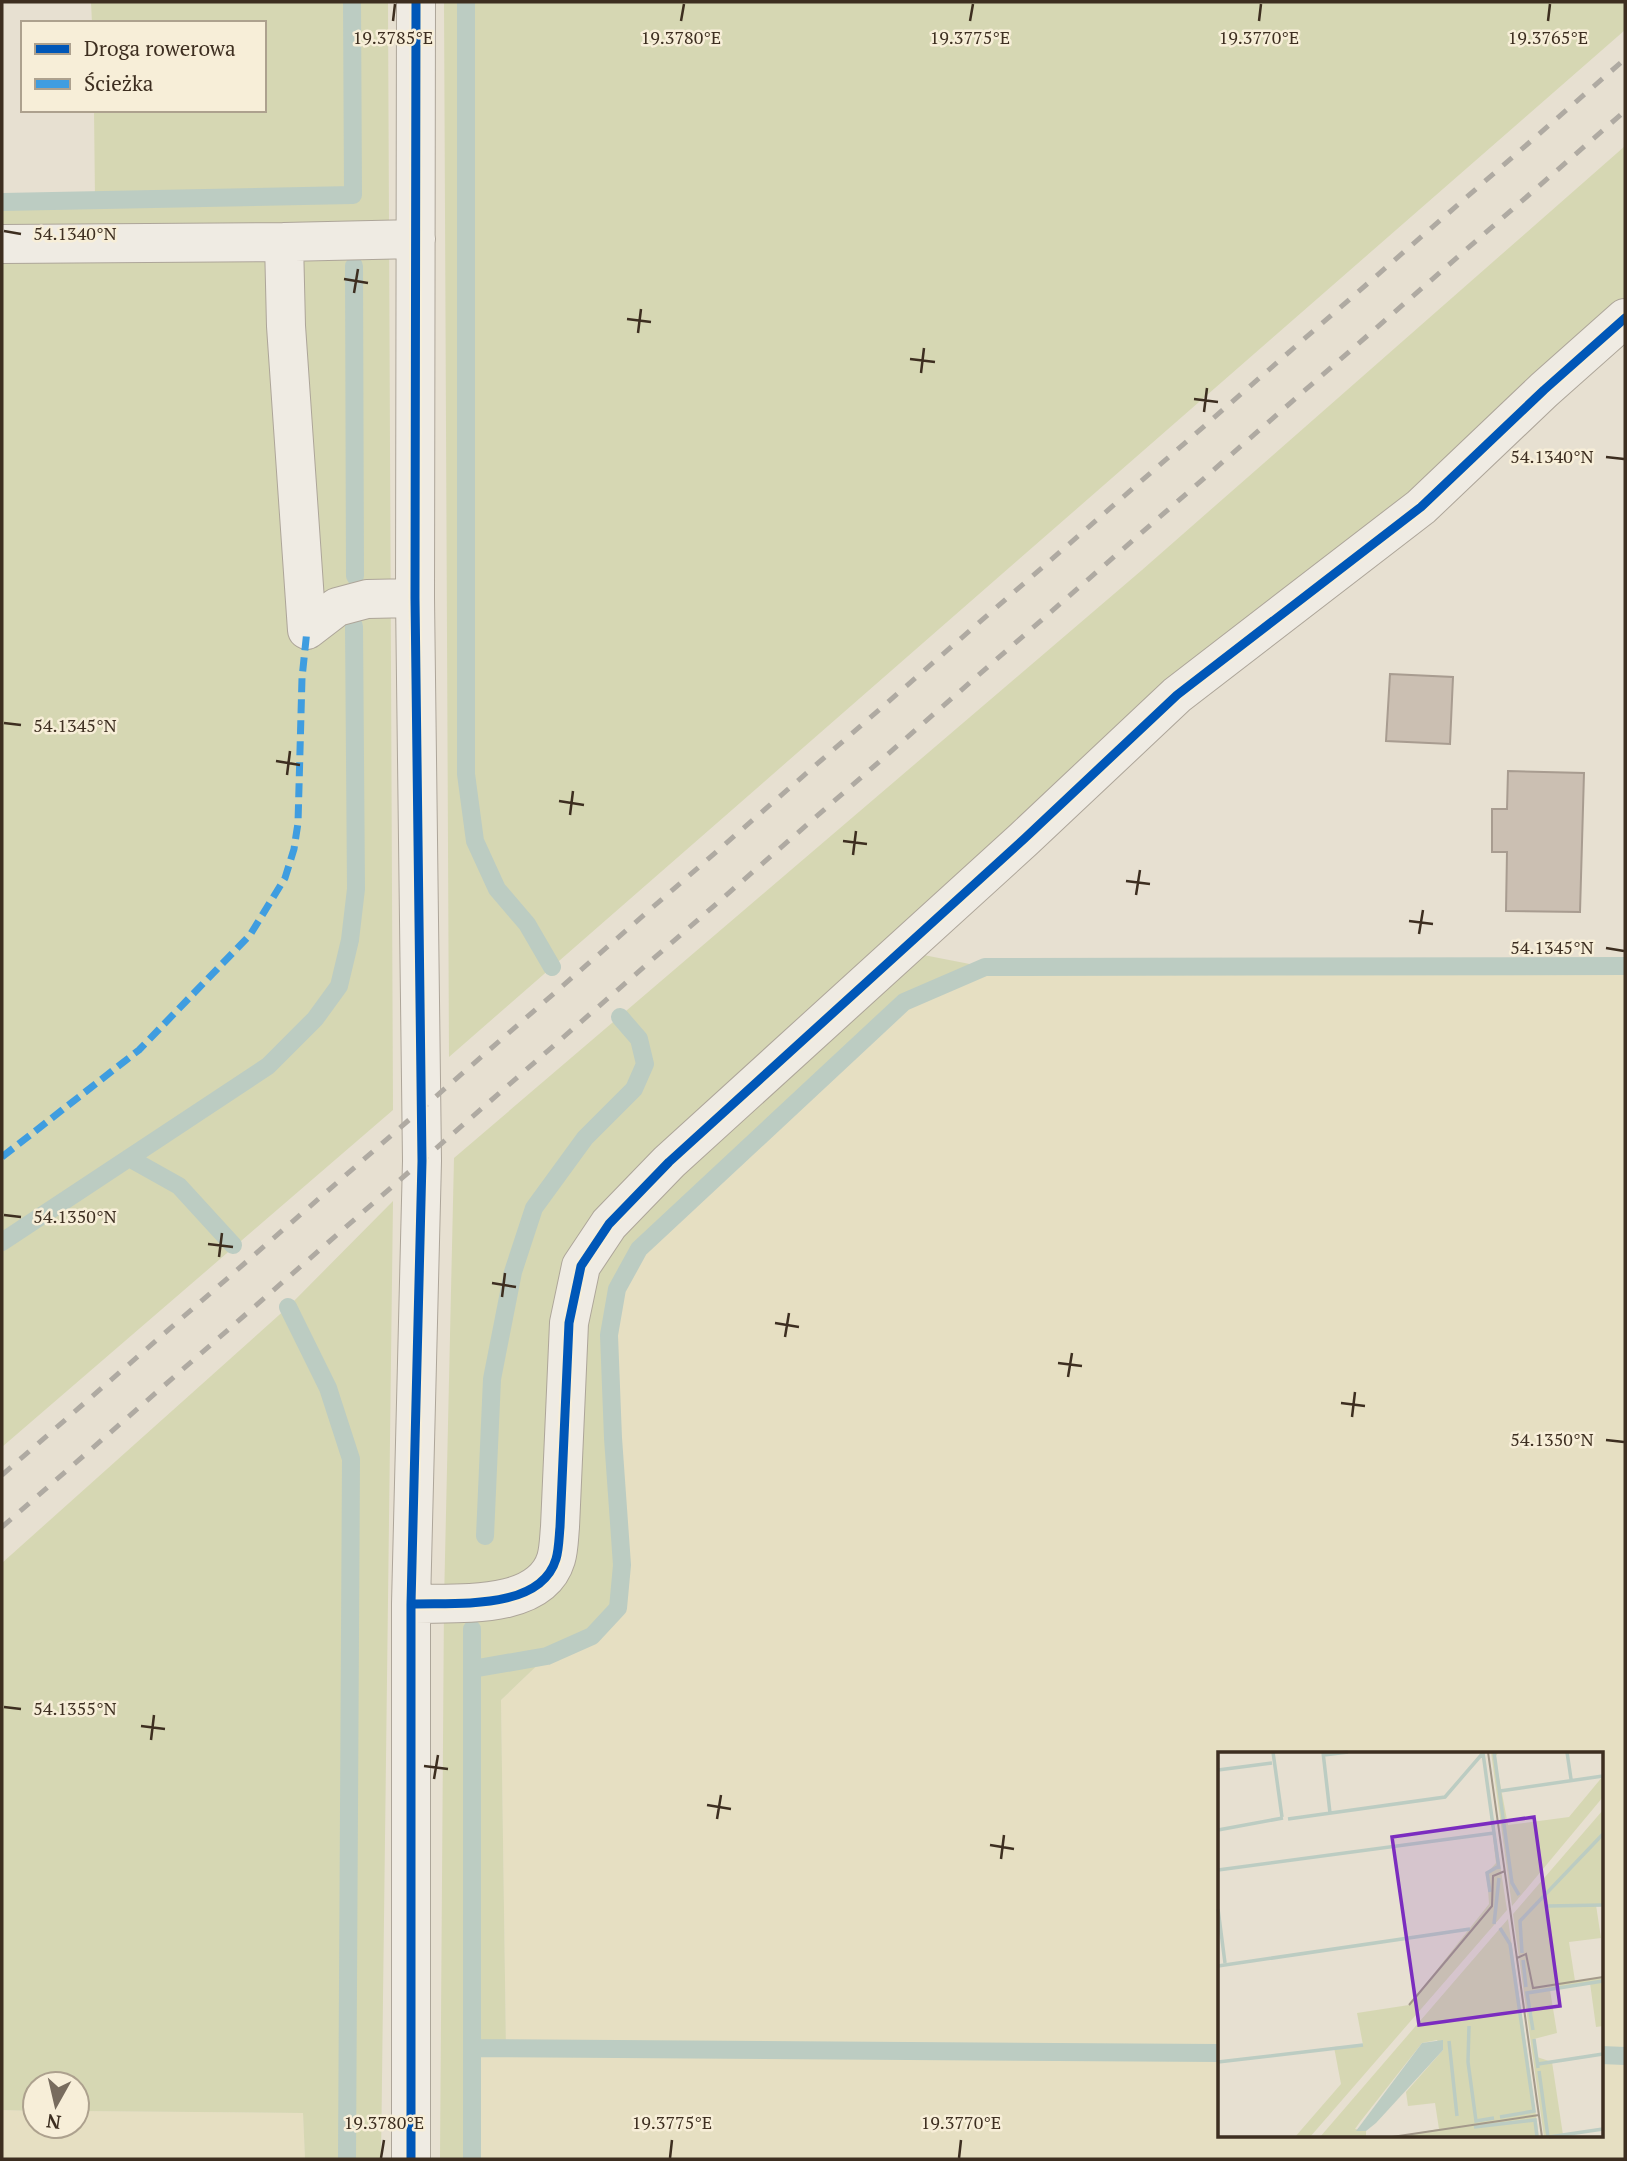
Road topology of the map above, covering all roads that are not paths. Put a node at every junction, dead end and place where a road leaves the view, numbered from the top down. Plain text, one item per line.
1 (416, 2) edge
2 (416, 239) junction
3 (284, 242) junction
4 (2, 244) edge
5 (1625, 318) edge
6 (415, 598) junction
7 (411, 1605) junction
8 (411, 2159) edge

1 - 2 street
2 - 3 street
2 - 6 street
3 - 4 street
3 - 6 street
5 - 7 street
6 - 7 street
7 - 8 street

